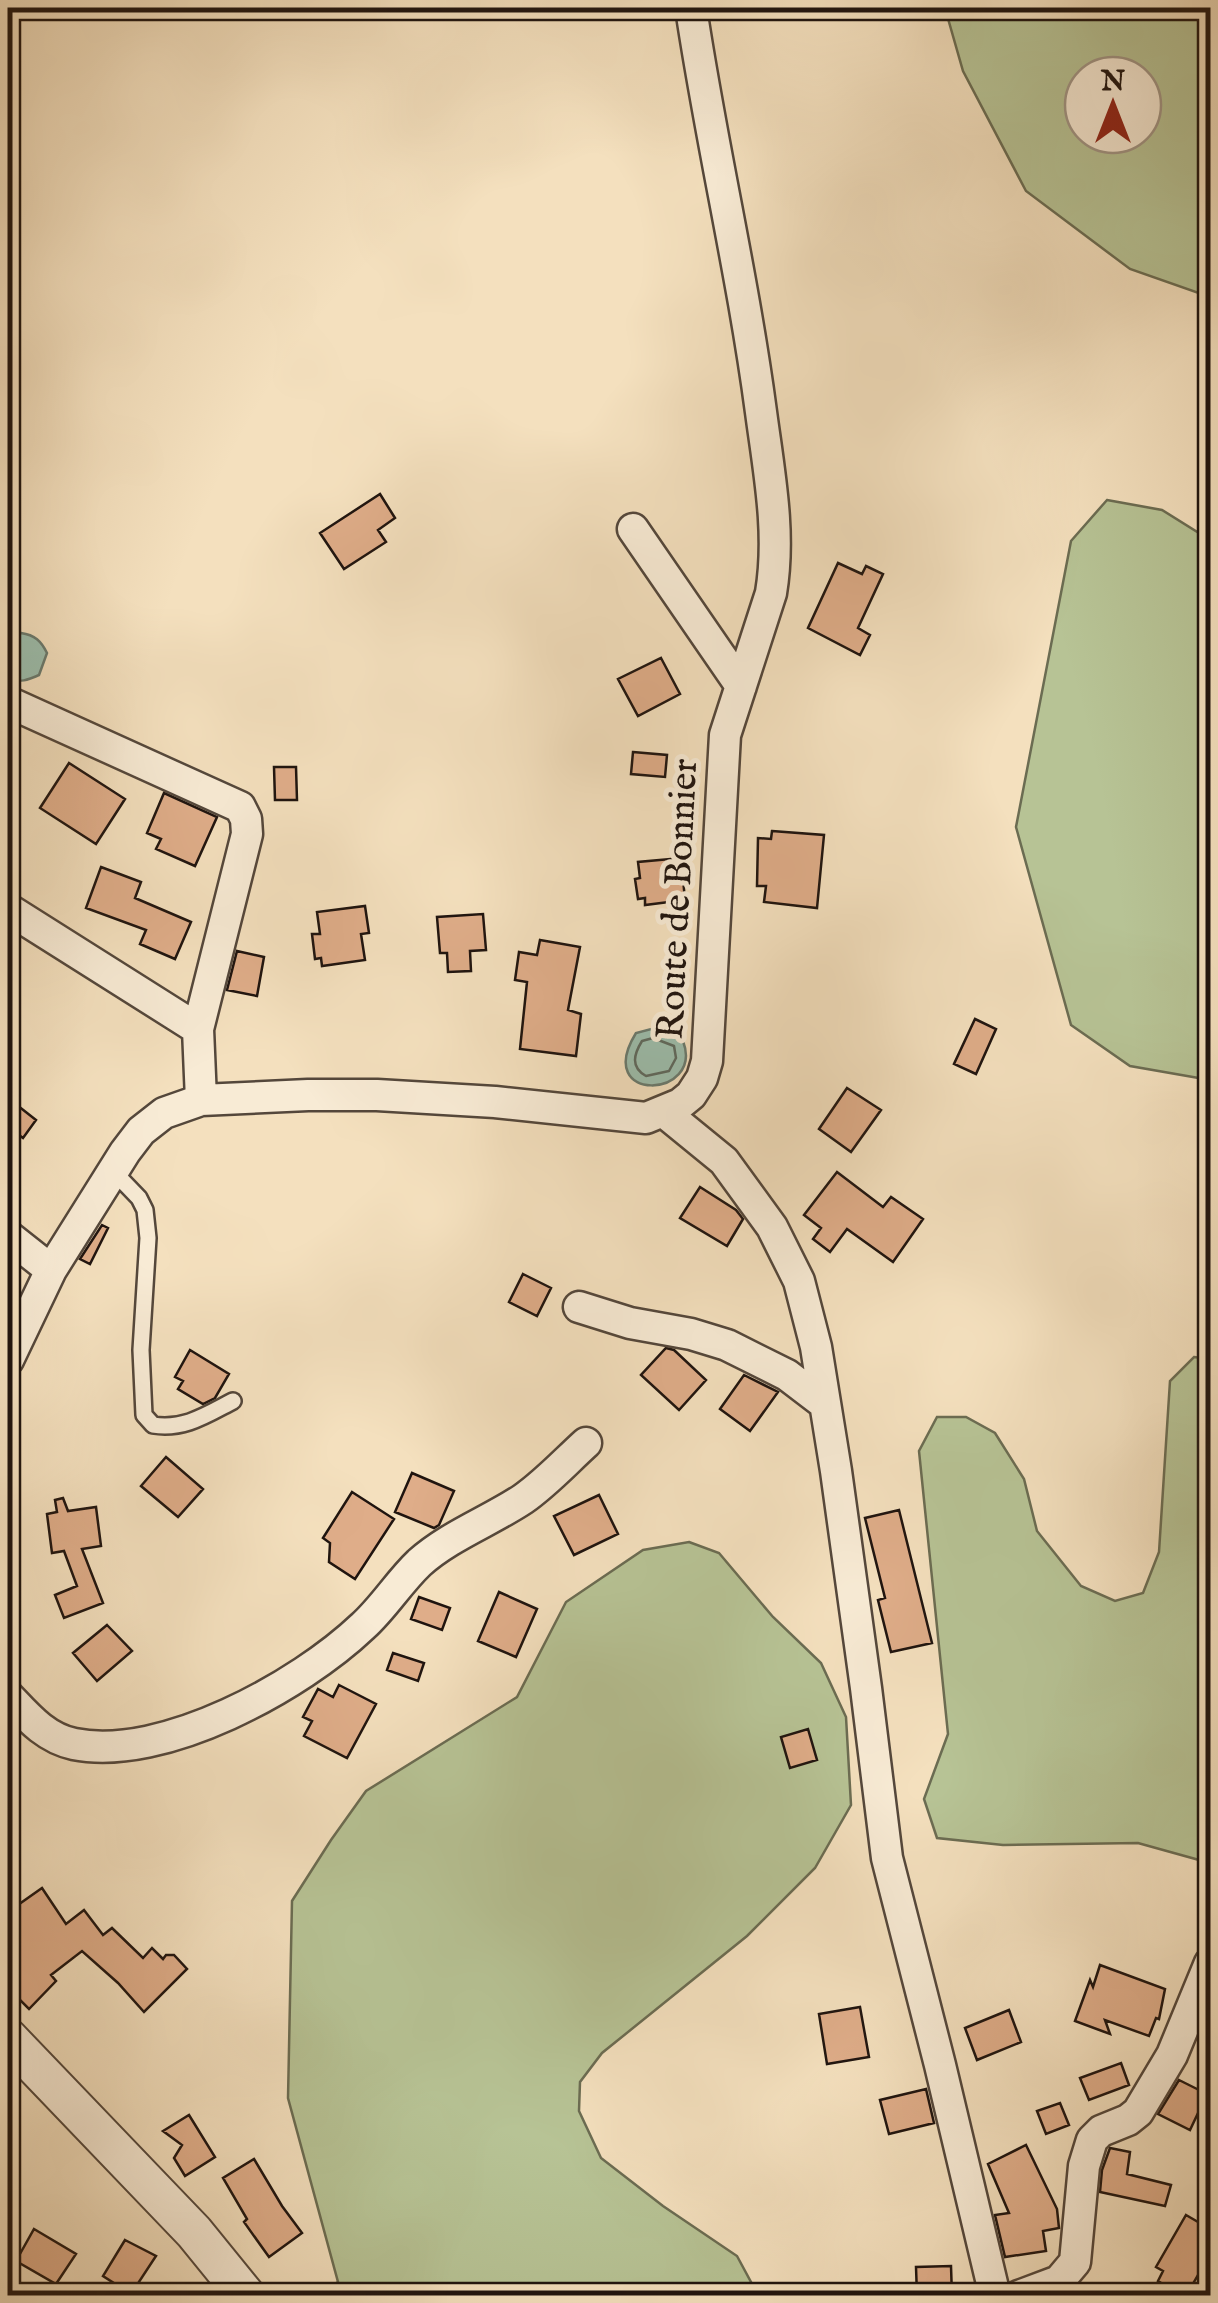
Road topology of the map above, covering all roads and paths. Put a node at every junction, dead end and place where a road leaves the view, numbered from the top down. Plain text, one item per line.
1 (691, 8) edge
2 (634, 528) dead end
3 (741, 686) junction
4 (8, 702) edge
5 (8, 908) edge
6 (198, 1029) junction
7 (201, 1100) junction
8 (664, 1112) junction
9 (113, 1171) junction
10 (8, 1236) edge
11 (50, 1270) junction
12 (579, 1307) dead end
13 (8, 1360) edge
14 (233, 1401) dead end
15 (825, 1404) junction
16 (586, 1443) dead end
17 (8, 1696) edge
18 (1210, 1963) edge
19 (8, 2038) edge
20 (246, 2296) edge
21 (995, 2296) edge
22 (1019, 2296) edge

1 - 3 street, Route de Bonnier
2 - 3 street
3 - 8 street, Route de Bonnier
4 - 6 street
5 - 6 street
6 - 7 street
7 - 8 street
7 - 9 street
8 - 15 street
9 - 11 street
9 - 14 lane
10 - 11 street
11 - 13 street
12 - 15 street
15 - 21 street
16 - 17 street
18 - 22 street
19 - 20 street

